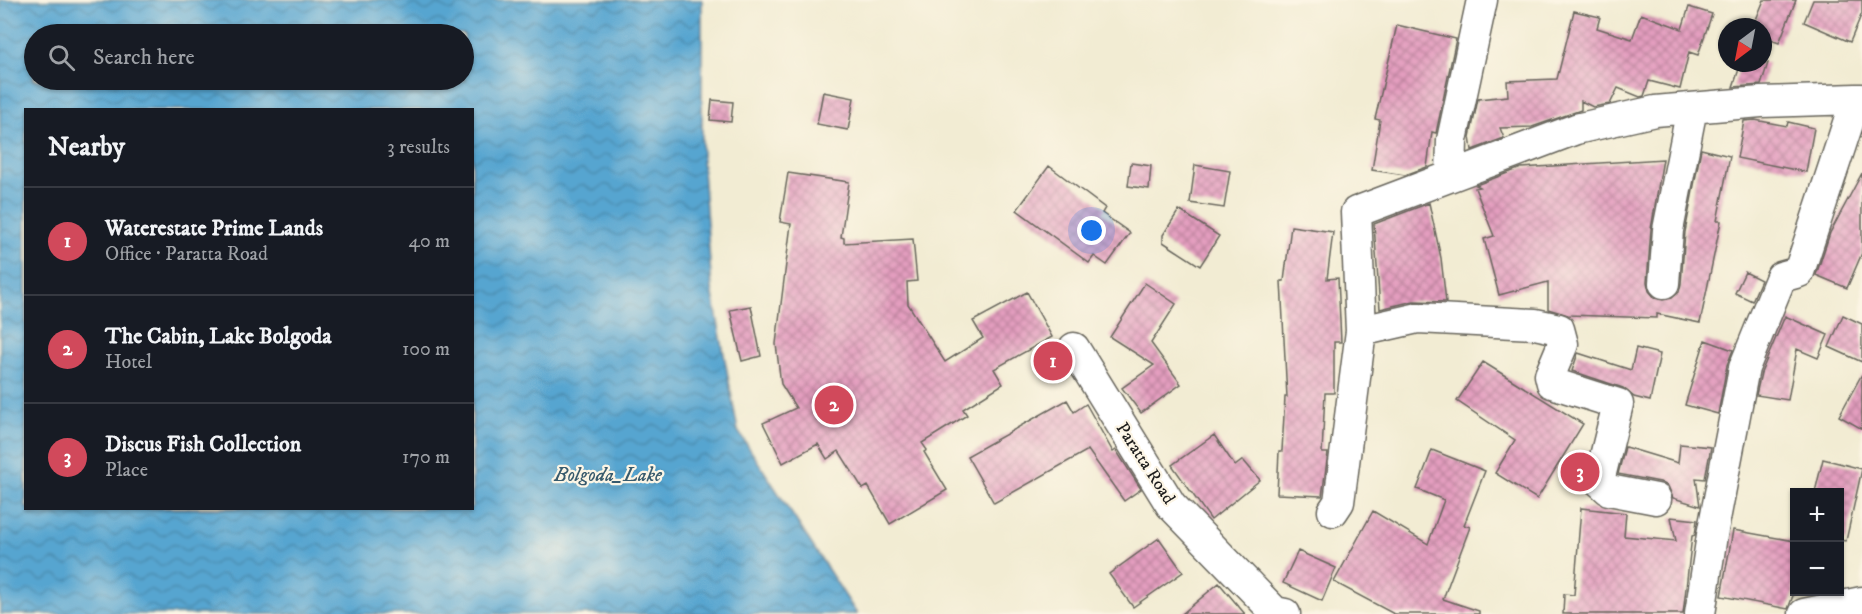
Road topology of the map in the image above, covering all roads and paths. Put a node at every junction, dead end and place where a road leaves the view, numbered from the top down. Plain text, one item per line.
1 (1482, 0) edge
2 (1859, 99) edge
3 (1692, 108) junction
4 (1451, 176) junction
5 (1664, 283) dead end
6 (1361, 331) junction
7 (1074, 348) dead end
8 (1656, 499) dead end
9 (1333, 511) dead end
10 (1862, 602) edge
11 (1811, 613) edge
12 (1285, 614) edge
13 (1700, 614) edge

1 - 4 street
2 - 3 street
2 - 13 street
3 - 4 street
3 - 5 street
4 - 6 street
6 - 8 street
6 - 9 street
7 - 12 street, Paratta Road
10 - 11 street

